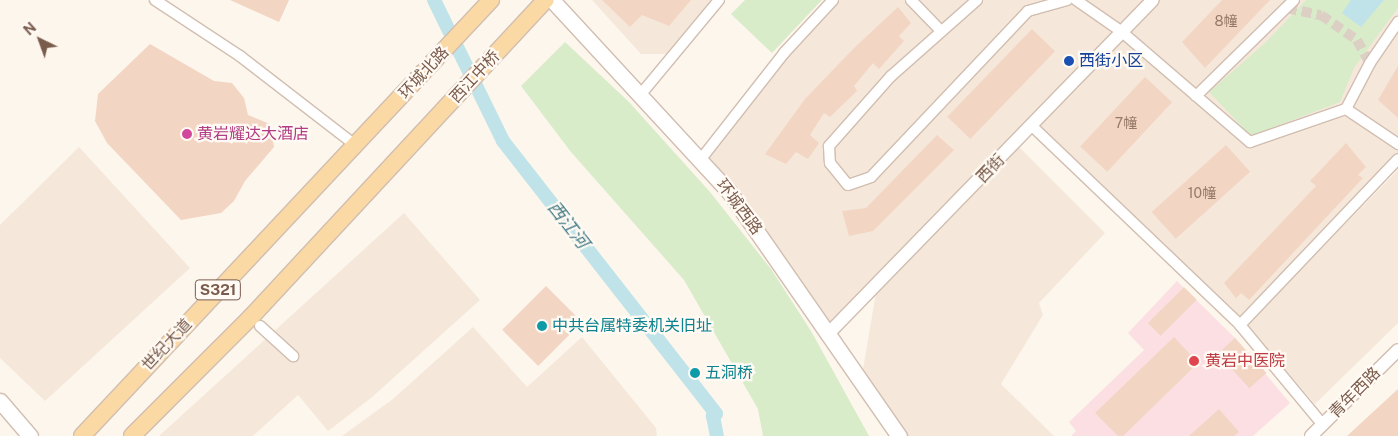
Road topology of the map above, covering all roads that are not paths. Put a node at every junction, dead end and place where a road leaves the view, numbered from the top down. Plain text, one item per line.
1 (155, 0) edge
2 (491, 0) edge
3 (546, 0) edge
4 (552, 0) edge
5 (719, 0) edge
6 (833, 0) edge
7 (912, 0) edge
8 (977, 0) edge
9 (1067, 0) edge
10 (1076, 0) edge
11 (1153, 0) edge
12 (1294, 0) edge
13 (1398, 22) edge
14 (941, 31) junction
15 (1122, 32) junction
16 (641, 94) junction
17 (1196, 96) junction
18 (1346, 109) junction
19 (1032, 126) junction
20 (354, 144) junction
21 (1398, 144) edge
22 (701, 159) junction
23 (1398, 159) edge
24 (1240, 325) junction
25 (260, 326) dead end
26 (827, 335) junction
27 (1398, 350) edge
28 (293, 356) dead end
29 (0, 401) edge
30 (1323, 425) junction
31 (30, 436) edge
32 (82, 436) edge
33 (132, 436) edge
34 (899, 436) edge
35 (1311, 436) edge

1 - 20 street
2 - 20 main road, 环城北路 / S321
3 - 33 main road, 西江中桥 / S321
4 - 16 main road, 环城西路
5 - 16 street
6 - 22 street
7 - 14 street
8 - 14 street
9 - 14 street
10 - 15 street
11 - 15 street, 西街
12 - 17 street
13 - 18 street
15 - 17 street
15 - 19 street, 西街
16 - 22 main road, 环城西路
17 - 18 street
18 - 21 street
19 - 24 street
19 - 26 street, 西街
20 - 32 main road, 世纪大道 / S321
22 - 26 main road, 环城西路
23 - 24 street
24 - 30 street
25 - 28 street
26 - 34 main road, 环城西路
27 - 30 street, 青年西路
29 - 31 main road
30 - 35 street, 青年西路

